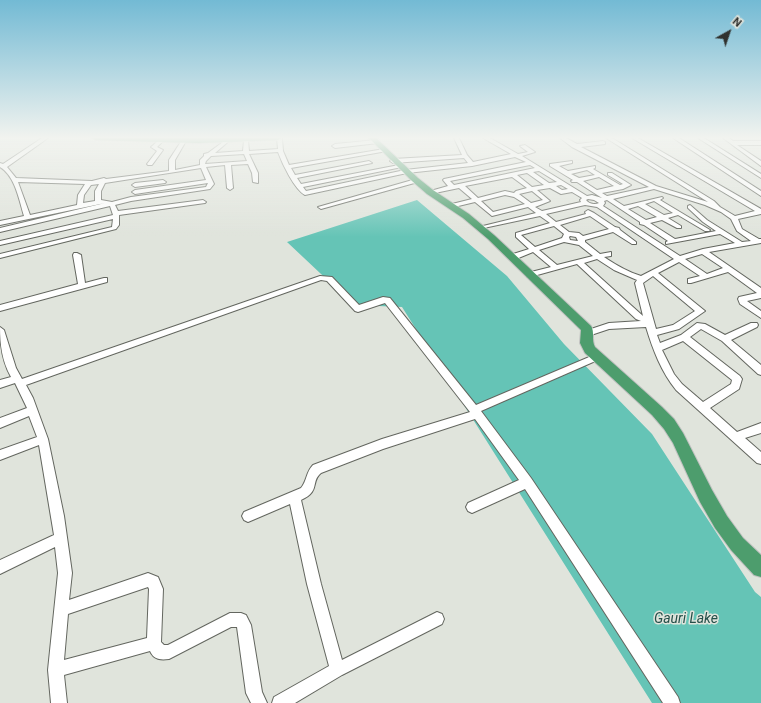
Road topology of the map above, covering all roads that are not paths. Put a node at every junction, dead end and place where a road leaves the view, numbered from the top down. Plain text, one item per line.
1 (8, 171) edge
2 (179, 171) edge
3 (205, 171) edge
4 (229, 171) edge
5 (254, 171) edge
6 (290, 171) edge
7 (328, 171) edge
8 (376, 171) edge
9 (395, 171) edge
10 (404, 171) edge
11 (493, 171) edge
12 (533, 171) edge
13 (543, 171) edge
14 (563, 171) edge
15 (576, 171) edge
16 (593, 171) edge
17 (622, 171) edge
18 (661, 171) edge
19 (691, 171) edge
20 (694, 171) edge
21 (725, 171) edge
22 (172, 172) joint
23 (487, 172) junction
24 (529, 172) junction
25 (567, 173) junction
26 (610, 174) dead end
27 (513, 175) junction
28 (600, 175) junction
29 (136, 176) junction
30 (294, 177) junction
31 (208, 179) junction
32 (495, 179) junction
33 (14, 180) junction
34 (104, 180) junction
35 (578, 180) junction
36 (416, 181) junction
37 (256, 182) dead end
38 (89, 183) junction
39 (563, 183) junction
40 (300, 186) junction
41 (461, 186) junction
42 (549, 186) junction
43 (452, 187) junction
44 (619, 187) junction
45 (654, 187) junction
46 (230, 188) dead end
47 (532, 189) junction
48 (574, 190) junction
49 (135, 192) junction
50 (349, 192) junction
51 (430, 192) junction
52 (512, 192) junction
53 (596, 192) junction
54 (629, 193) junction
55 (676, 194) junction
56 (761, 194) edge
57 (473, 198) junction
58 (607, 198) junction
59 (547, 200) junction
60 (585, 200) junction
61 (656, 200) junction
62 (98, 202) junction
63 (203, 202) dead end
64 (599, 203) junction
65 (112, 204) junction
66 (577, 204) junction
67 (640, 204) junction
68 (80, 205) junction
69 (530, 205) junction
70 (450, 206) junction
71 (321, 207) dead end
72 (623, 208) junction
73 (690, 208) dead end
74 (560, 209) junction
75 (718, 209) junction
76 (761, 211) edge
77 (78, 212) junction
78 (679, 213) junction
79 (116, 214) junction
80 (541, 214) junction
81 (592, 214) junction
82 (27, 216) junction
83 (662, 217) junction
84 (734, 218) junction
85 (645, 222) junction
86 (0, 223) edge
87 (79, 224) junction
88 (554, 224) junction
89 (630, 226) junction
90 (679, 227) dead end
91 (481, 228) junction
92 (0, 230) edge
93 (615, 230) junction
94 (707, 230) dead end
95 (720, 232) junction
96 (80, 237) junction
97 (567, 237) junction
98 (581, 241) junction
99 (673, 241) junction
100 (759, 241) edge
101 (0, 243) edge
102 (634, 243) dead end
103 (656, 244) junction
104 (740, 244) junction
105 (534, 250) junction
106 (703, 251) junction
107 (608, 254) dead end
108 (77, 255) dead end
109 (0, 256) edge
110 (598, 256) junction
111 (513, 257) junction
112 (680, 259) junction
113 (578, 261) junction
114 (554, 267) junction
115 (729, 269) junction
116 (653, 273) junction
117 (530, 275) junction
118 (706, 276) junction
119 (642, 279) junction
120 (104, 280) dead end
121 (691, 281) dead end
122 (82, 286) junction
123 (761, 292) edge
124 (761, 295) edge
125 (0, 308) edge
126 (761, 315) edge
127 (759, 325) edge
128 (650, 326) junction
129 (0, 330) edge
130 (588, 333) junction
131 (684, 337) junction
132 (725, 339) junction
133 (2, 346) edge
134 (658, 348) junction
135 (592, 359) junction
136 (761, 371) edge
137 (19, 381) junction
138 (0, 384) edge
139 (703, 408) junction
140 (32, 410) junction
141 (479, 410) junction
142 (0, 422) edge
143 (761, 428) edge
144 (736, 437) junction
145 (43, 439) junction
146 (0, 456) edge
147 (761, 459) edge
148 (527, 482) junction
149 (294, 497) junction
150 (472, 507) dead end
151 (248, 516) dead end
152 (61, 538) junction
153 (0, 567) edge
154 (761, 568) edge
155 (63, 609) junction
156 (436, 620) dead end
157 (154, 643) junction
158 (56, 670) junction
159 (337, 670) junction
160 (256, 702) edge
161 (59, 703) edge
162 (280, 703) edge
163 (672, 703) edge

1 - 33 street
2 - 22 street
3 - 31 street
4 - 46 street
5 - 37 street
6 - 30 street
7 - 30 street
8 - 40 street
9 - 50 street
10 - 36 highway
11 - 23 street
12 - 24 street
13 - 39 street
14 - 25 street
15 - 25 street
16 - 28 street
17 - 45 street
18 - 75 street
19 - 76 street
20 - 76 street
21 - 56 street
22 - 29 street
23 - 32 street
23 - 43 street
24 - 27 street
24 - 42 street
25 - 35 street
26 - 44 street
27 - 32 street
27 - 47 street
28 - 35 street
28 - 44 street
29 - 34 street
29 - 49 street
30 - 40 street
31 - 49 street
31 - 49 street
32 - 41 street
32 - 52 street
33 - 38 street
33 - 82 street
34 - 38 street
34 - 62 street
35 - 39 street
35 - 53 street
36 - 50 street
36 - 51 highway
38 - 68 street
39 - 42 street
39 - 48 street
40 - 50 street
41 - 43 street
41 - 57 street
42 - 47 street
42 - 48 street
43 - 51 street
44 - 53 street
44 - 54 street
45 - 54 street
45 - 55 street
47 - 52 street
47 - 59 street
48 - 60 street
49 - 65 street
50 - 71 street
51 - 70 highway
52 - 57 street
52 - 69 street
53 - 58 street
54 - 58 street
55 - 61 street
55 - 75 street
57 - 69 street
57 - 70 street
58 - 64 street
58 - 72 street
59 - 69 street
59 - 74 street
60 - 64 street
60 - 66 street
61 - 67 street
61 - 78 street
62 - 65 street
62 - 68 street
63 - 79 street
64 - 89 street
65 - 77 street
65 - 79 street
66 - 74 street
66 - 81 street
67 - 72 street
67 - 83 street
68 - 82 street
69 - 80 street
70 - 91 highway
72 - 85 street
73 - 95 street
74 - 80 street
75 - 84 street
76 - 84 street
77 - 87 street
77 - 92 street
78 - 83 street
78 - 94 street
79 - 87 street
79 - 96 street
80 - 88 street
80 - 91 street
81 - 88 street
81 - 93 street
82 - 86 street
83 - 85 street
83 - 90 street
84 - 100 street
85 - 89 street
85 - 99 street
87 - 96 street
87 - 101 street
88 - 97 street
88 - 105 street
89 - 93 street
89 - 103 street
91 - 111 highway
93 - 98 street
93 - 102 street
95 - 99 street
95 - 104 street
96 - 109 street
97 - 98 street
97 - 105 street
98 - 110 street
99 - 103 street
100 - 104 street
103 - 112 street
104 - 106 street
105 - 111 street
105 - 114 street
106 - 112 street
106 - 115 street
107 - 110 street
108 - 122 street
110 - 113 street
110 - 119 street
111 - 117 highway
112 - 116 street
112 - 118 street
113 - 114 street
113 - 128 street
114 - 117 street
115 - 118 street
115 - 123 street
116 - 119 street
116 - 128 street
117 - 130 highway
118 - 121 street
119 - 128 street
120 - 122 street
122 - 125 street
124 - 126 street
127 - 132 street
128 - 130 street
128 - 134 street
129 - 133 street
130 - 135 highway
131 - 132 street
131 - 134 street
131 - 139 street
132 - 136 street
133 - 137 street
134 - 139 street
135 - 141 street
135 - 154 highway
137 - 138 street
137 - 140 street
137 - 141 street
139 - 144 street
140 - 142 street
140 - 145 street
141 - 148 street
141 - 149 street
143 - 144 street
144 - 147 street
145 - 146 street
145 - 152 street
148 - 150 street
148 - 163 street
149 - 151 street
149 - 159 street
152 - 153 street
152 - 155 street
155 - 157 street
155 - 158 street
156 - 159 street
157 - 158 street
157 - 160 street
158 - 161 street
159 - 162 street

